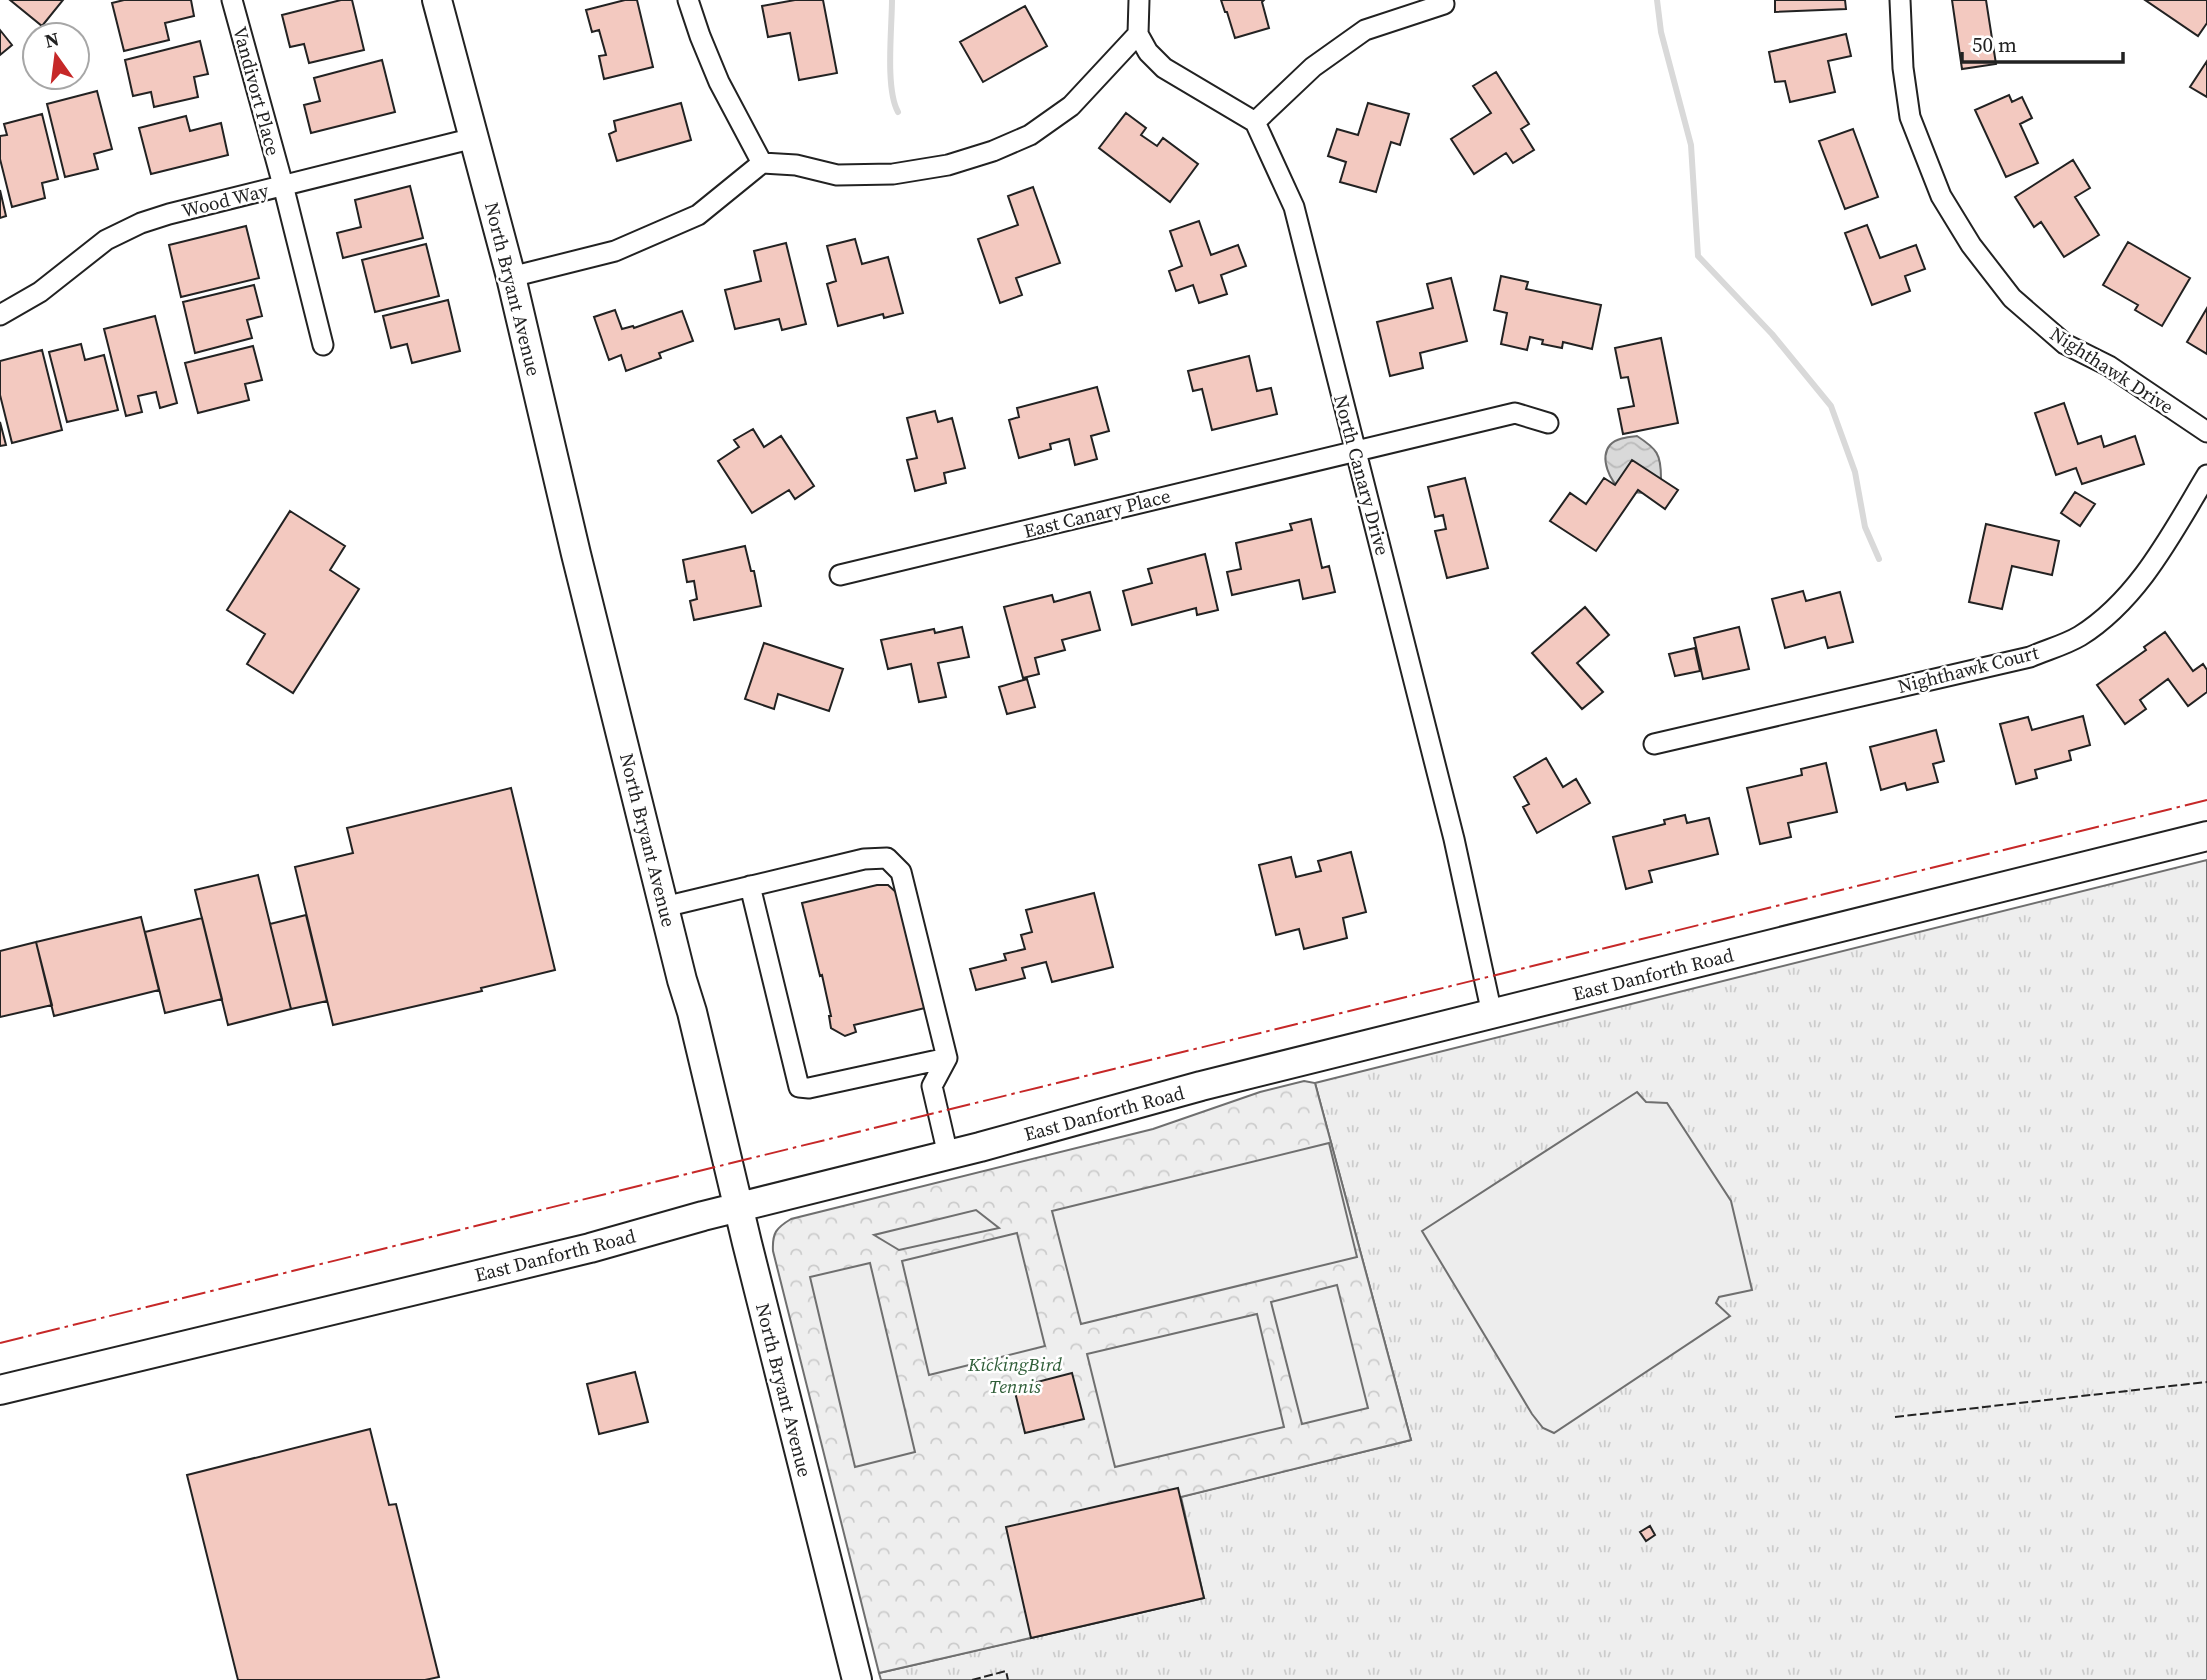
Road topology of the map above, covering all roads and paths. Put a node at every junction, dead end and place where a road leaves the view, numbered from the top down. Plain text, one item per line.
1 (232, 0) edge
2 (437, 0) edge
3 (688, 0) edge
4 (1139, 0) edge
5 (1900, 0) edge
6 (1444, 4) dead end
7 (1138, 34) junction
8 (1255, 122) junction
9 (474, 138) junction
10 (762, 163) junction
11 (282, 185) junction
12 (511, 277) junction
13 (0, 315) edge
14 (323, 345) dead end
15 (1548, 423) dead end
16 (2207, 432) edge
17 (1355, 452) junction
18 (2207, 475) edge
19 (839, 575) dead end
20 (1654, 744) dead end
21 (2207, 836) edge
22 (750, 886) junction
23 (664, 907) junction
24 (1492, 1014) junction
25 (947, 1058) junction
26 (948, 1155) junction
27 (739, 1208) junction
28 (0, 1390) edge
29 (857, 1680) edge

1 - 11 street, Vandivort Place
2 - 9 street, North Bryant Avenue
3 - 10 street
4 - 7 street
5 - 16 street, Nighthawk Drive
6 - 8 street
7 - 8 street
7 - 10 street
8 - 17 street, North Canary Drive
9 - 11 street, Wood Way
9 - 12 street, North Bryant Avenue
10 - 12 street
11 - 13 street, Wood Way
11 - 14 street, Vandivort Place
12 - 23 street, North Bryant Avenue
15 - 17 street, East Canary Place
17 - 19 street, East Canary Place
17 - 24 street, North Canary Drive
18 - 20 street, Nighthawk Court
21 - 24 street, East Danforth Road
22 - 23 street
22 - 25 street
22 - 25 street
23 - 27 street, North Bryant Avenue
24 - 26 street, East Danforth Road
25 - 26 street
26 - 27 street, East Danforth Road
27 - 28 street, East Danforth Road
27 - 29 street, North Bryant Avenue

